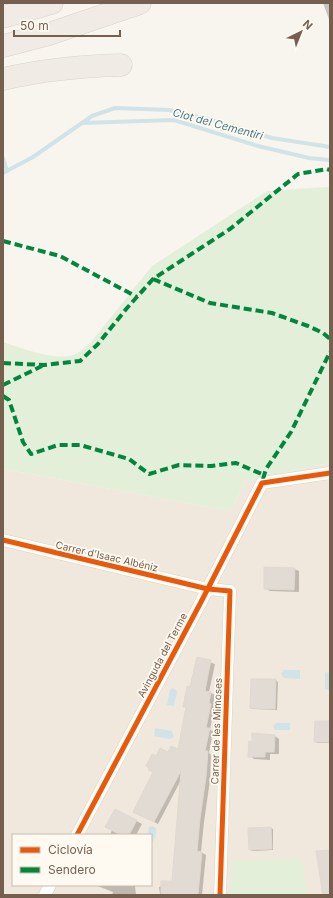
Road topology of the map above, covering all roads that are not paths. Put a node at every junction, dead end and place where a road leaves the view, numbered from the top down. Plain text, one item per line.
1 (52, 3) edge
2 (140, 3) edge
3 (3, 16) edge
4 (3, 46) edge
5 (121, 65) dead end
6 (3, 79) edge
7 (330, 473) edge
8 (3, 540) edge
9 (208, 589) junction
10 (78, 834) edge
11 (50, 886) edge
12 (45, 895) edge
13 (220, 895) edge

1 - 3 highway
2 - 4 highway
5 - 6 highway
7 - 9 street, Avinguda del Terme
8 - 9 street, Carrer d'Isaac Albéniz
9 - 10 street, Avinguda del Terme
9 - 13 street, Carrer de les Mimoses
11 - 12 street

